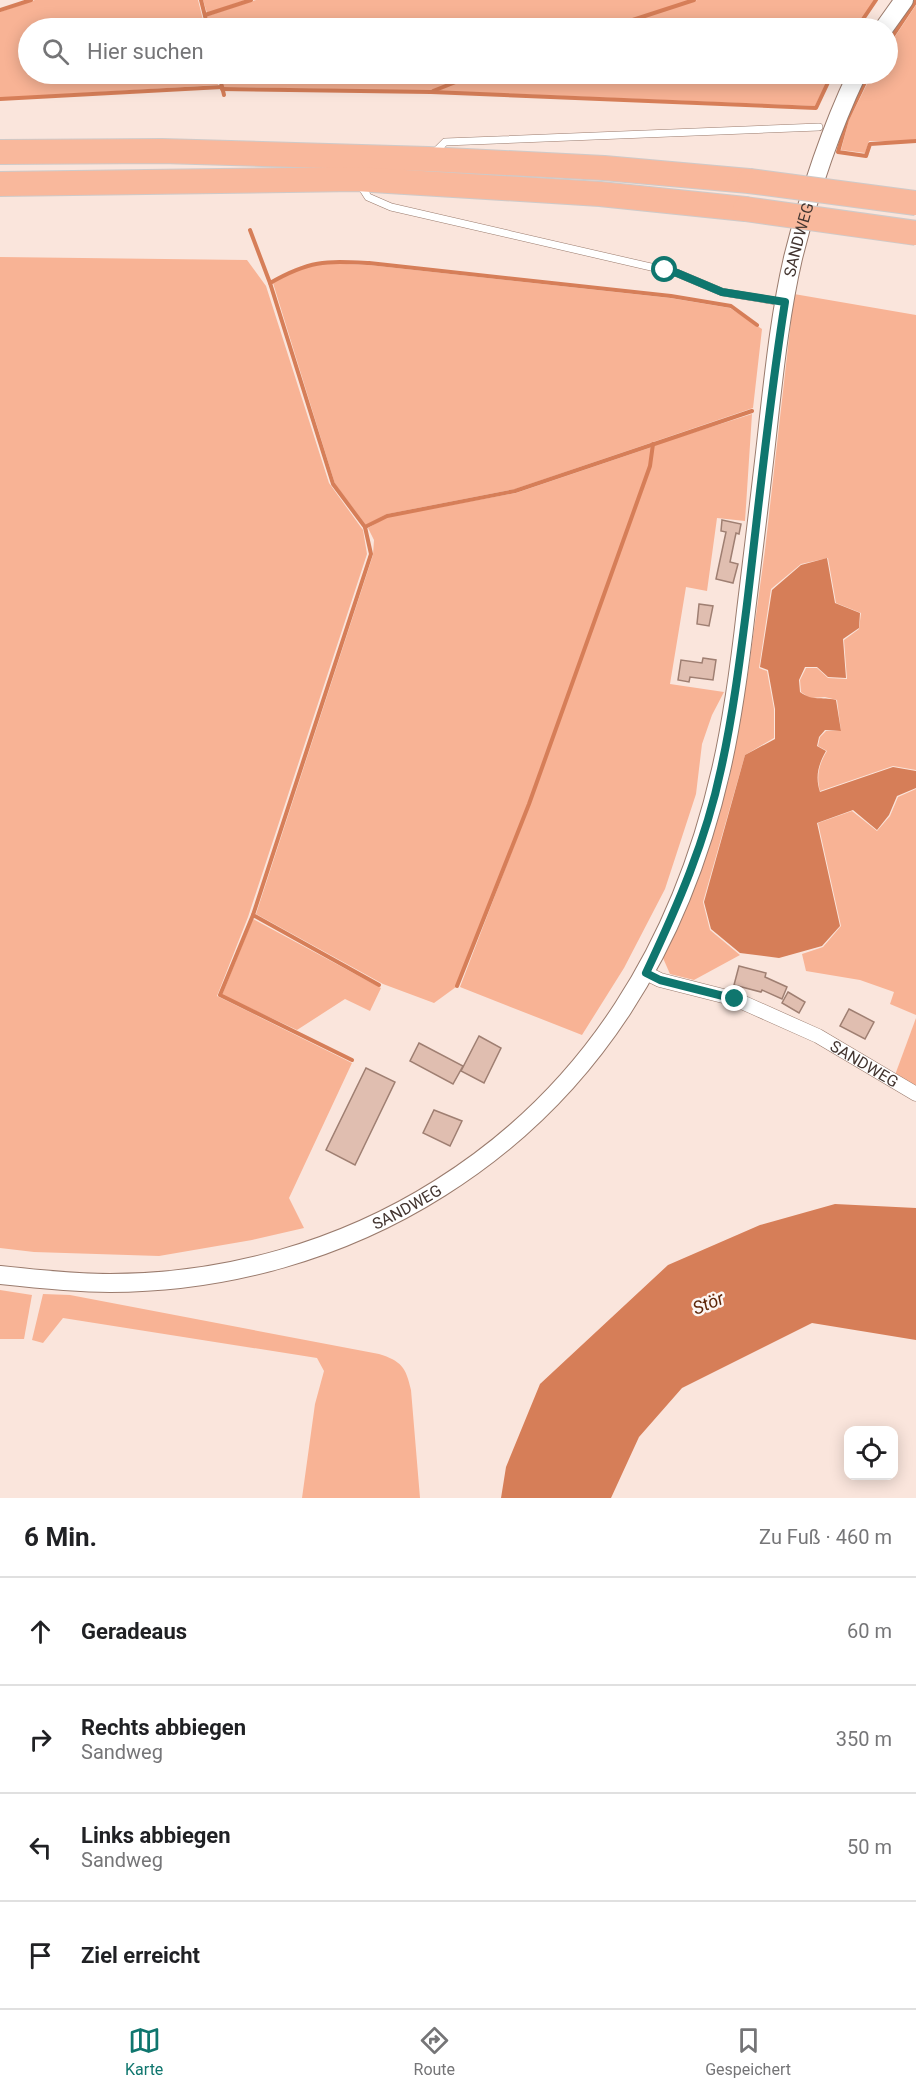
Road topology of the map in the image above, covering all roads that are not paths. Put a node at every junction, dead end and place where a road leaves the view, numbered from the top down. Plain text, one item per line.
1 (904, 0) edge
2 (891, 18) edge
3 (852, 84) edge
4 (819, 127) dead end
5 (0, 152) edge
6 (428, 159) junction
7 (356, 179) junction
8 (0, 184) edge
9 (916, 202) edge
10 (916, 234) edge
11 (785, 302) junction
12 (646, 973) junction
13 (916, 1094) edge
14 (0, 1275) edge

1 - 2 street
3 - 11 street, SANDWEG
4 - 6 lane
5 - 6 highway
6 - 9 highway, bridge
7 - 8 highway
7 - 10 highway, bridge
7 - 11 lane
11 - 12 street, SANDWEG
12 - 13 street, SANDWEG
12 - 14 street, SANDWEG

